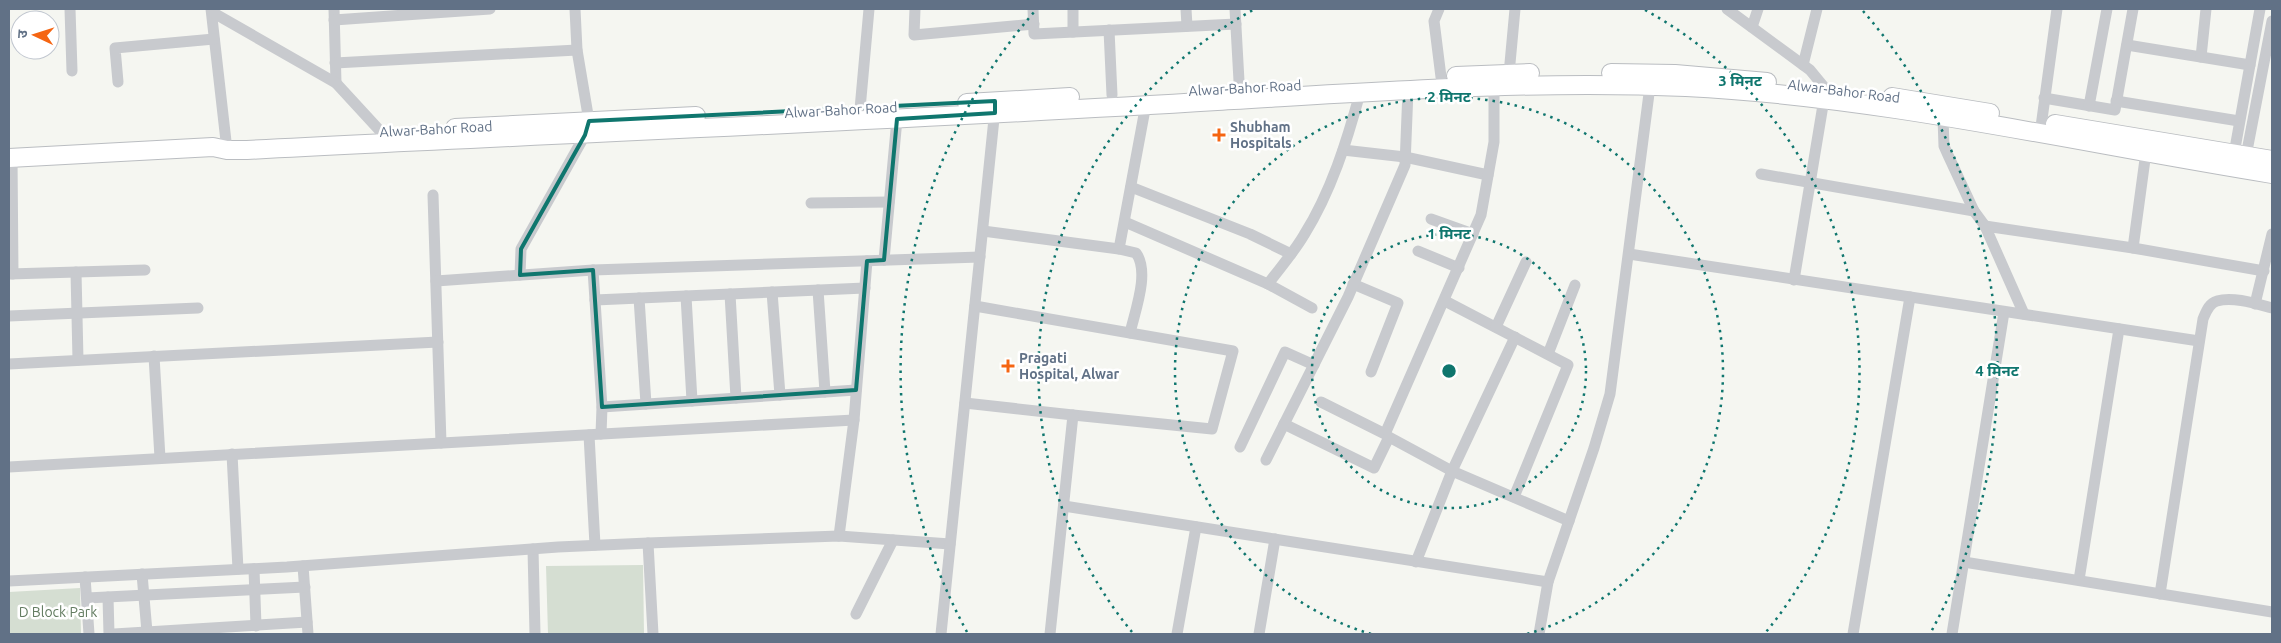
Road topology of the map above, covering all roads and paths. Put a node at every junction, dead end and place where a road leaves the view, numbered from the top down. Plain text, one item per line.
1 (70, 9) edge
2 (475, 9) edge
3 (490, 9) edge
4 (575, 9) edge
5 (869, 9) edge
6 (915, 9) edge
7 (1033, 9) edge
8 (1073, 9) edge
9 (1186, 9) edge
10 (1235, 9) edge
11 (1439, 9) edge
12 (1515, 9) edge
13 (1727, 9) edge
14 (1758, 9) edge
15 (1817, 9) edge
16 (2057, 9) edge
17 (2107, 9) edge
18 (2133, 9) edge
19 (2206, 9) edge
20 (2260, 9) edge
21 (212, 10) edge
22 (334, 14) edge
23 (2272, 21) edge
24 (1034, 24) junction
25 (1236, 24) junction
26 (1187, 26) junction
27 (1752, 27) junction
28 (1108, 30) junction
29 (1073, 32) junction
30 (214, 39) junction
31 (2270, 42) edge
32 (2127, 45) junction
33 (577, 50) junction
34 (2200, 57) junction
35 (335, 63) junction
36 (1803, 65) junction
37 (2250, 65) junction
38 (72, 71) dead end
39 (1509, 74) junction
40 (1441, 77) junction
41 (118, 82) dead end
42 (336, 83) junction
43 (1650, 86) junction
44 (1494, 87) junction
45 (1408, 90) junction
46 (1360, 93) junction
47 (1824, 93) junction
48 (1240, 94) junction
49 (1112, 95) junction
50 (2044, 98) junction
51 (2116, 102) junction
52 (1146, 104) junction
53 (2089, 106) junction
54 (995, 107) junction
55 (860, 109) junction
56 (897, 118) junction
57 (1944, 118) junction
58 (2239, 121) junction
59 (587, 128) junction
60 (2040, 128) junction
61 (382, 132) junction
62 (222, 146) junction
63 (1343, 150) junction
64 (2146, 152) junction
65 (2240, 155) junction
66 (1405, 157) junction
67 (10, 158) edge
68 (2272, 160) edge
69 (1761, 174) dead end
70 (2272, 174) edge
71 (1488, 175) junction
72 (1810, 183) junction
73 (1131, 187) junction
74 (433, 195) dead end
75 (889, 202) junction
76 (811, 203) dead end
77 (1974, 211) junction
78 (1431, 219) dead end
79 (1125, 222) junction
80 (1985, 226) junction
81 (983, 231) junction
82 (1473, 234) junction
83 (2272, 234) edge
84 (2133, 248) junction
85 (1119, 249) junction
86 (1418, 251) dead end
87 (1290, 254) junction
88 (1629, 254) junction
89 (980, 257) junction
90 (884, 260) junction
91 (867, 261) junction
92 (1526, 262) dead end
93 (1459, 268) junction
94 (145, 270) dead end
95 (593, 270) junction
96 (2264, 271) junction
97 (76, 272) junction
98 (11, 274) edge
99 (520, 275) junction
100 (1794, 280) junction
101 (436, 281) junction
102 (1268, 284) junction
103 (1353, 284) junction
104 (1575, 285) dead end
105 (865, 288) junction
106 (818, 290) junction
107 (772, 292) junction
108 (730, 294) junction
109 (686, 296) junction
110 (1910, 297) junction
111 (639, 298) junction
112 (595, 300) junction
113 (1446, 301) junction
114 (2255, 304) junction
115 (975, 306) junction
116 (198, 308) dead end
117 (1312, 308) dead end
118 (2272, 308) edge
119 (2004, 312) junction
120 (76, 313) junction
121 (2024, 314) junction
122 (9, 316) edge
123 (1496, 327) junction
124 (2119, 329) junction
125 (1130, 333) junction
126 (1515, 337) junction
127 (2199, 341) junction
128 (438, 342) junction
129 (1548, 354) junction
130 (154, 356) junction
131 (78, 360) junction
132 (9, 364) edge
133 (1314, 365) junction
134 (1371, 372) dead end
135 (856, 390) junction
136 (825, 392) junction
137 (780, 395) junction
138 (736, 398) junction
139 (692, 401) junction
140 (1321, 402) dead end
141 (965, 403) junction
142 (646, 404) junction
143 (602, 407) junction
144 (1074, 415) junction
145 (854, 420) junction
146 (1284, 424) junction
147 (595, 434) junction
148 (1387, 435) junction
149 (441, 443) junction
150 (1240, 447) dead end
151 (232, 454) junction
152 (160, 458) junction
153 (1266, 460) dead end
154 (9, 467) edge
155 (1452, 471) junction
156 (1514, 498) junction
157 (1064, 506) junction
158 (1569, 521) junction
159 (1196, 527) junction
160 (839, 536) junction
161 (1275, 539) junction
162 (894, 540) junction
163 (648, 543) junction
164 (950, 544) junction
165 (595, 546) junction
166 (533, 549) junction
167 (1416, 562) junction
168 (1964, 562) junction
169 (303, 566) junction
170 (238, 569) junction
171 (254, 569) junction
172 (142, 574) junction
173 (85, 577) junction
174 (2079, 580) junction
175 (9, 581) edge
176 (1548, 582) junction
177 (305, 587) junction
178 (255, 589) junction
179 (2160, 594) junction
180 (144, 595) junction
181 (108, 597) junction
182 (87, 598) junction
183 (2272, 612) edge
184 (856, 614) dead end
185 (307, 622) junction
186 (256, 626) junction
187 (147, 632) junction
188 (88, 634) edge
189 (109, 634) edge
190 (114, 634) edge
191 (308, 634) edge
192 (535, 634) edge
193 (653, 634) edge
194 (941, 634) edge
195 (1050, 634) edge
196 (1177, 634) edge
197 (1259, 634) edge
198 (1539, 634) edge
199 (1853, 634) edge
200 (1952, 634) edge

1 - 38 street
2 - 3 street
2 - 22 street
4 - 33 street
5 - 55 street
6 - 24 street
7 - 24 street
8 - 29 street
9 - 26 street
10 - 25 street
11 - 40 street
12 - 39 street
13 - 27 street
14 - 27 street
15 - 36 street
16 - 50 street
17 - 53 street
18 - 32 street
19 - 34 street
20 - 37 street
21 - 30 street
21 - 42 street
22 - 35 street
23 - 31 street
24 - 29 street
25 - 26 street
25 - 48 street
26 - 28 street
27 - 36 street
28 - 29 street
28 - 49 street
30 - 41 street
30 - 62 street
31 - 65 street
32 - 34 street
32 - 51 street
33 - 35 street
33 - 59 street
34 - 37 street
35 - 42 street
36 - 47 street
37 - 58 street
39 - 40 main road, Alwar-Bahor Road
39 - 47 main road, Alwar-Bahor Road
40 - 48 main road, Alwar-Bahor Road
42 - 61 street
43 - 44 main road, Alwar-Bahor Road
43 - 47 main road, Alwar-Bahor Road
43 - 88 street
44 - 45 main road, Alwar-Bahor Road
44 - 71 street
45 - 46 main road, Alwar-Bahor Road
45 - 66 street
46 - 48 main road, Alwar-Bahor Road
46 - 63 street
47 - 57 main road, Alwar-Bahor Road
47 - 60 main road, Alwar-Bahor Road
47 - 72 street
48 - 49 main road, Alwar-Bahor Road
48 - 52 main road, Alwar-Bahor Road
49 - 54 main road, Alwar-Bahor Road
50 - 53 street
50 - 60 street
51 - 53 street
51 - 58 street
52 - 54 main road, Alwar-Bahor Road
52 - 73 street
54 - 55 main road, Alwar-Bahor Road
54 - 56 main road, Alwar-Bahor Road
54 - 81 street
55 - 59 main road, Alwar-Bahor Road
56 - 59 main road, Alwar-Bahor Road
56 - 75 street
57 - 60 main road, Alwar-Bahor Road
57 - 77 street
58 - 65 street
59 - 61 main road, Alwar-Bahor Road
59 - 62 main road, Alwar-Bahor Road
59 - 99 street
60 - 64 main road, Alwar-Bahor Road
60 - 65 main road, Alwar-Bahor Road
61 - 62 main road, Alwar-Bahor Road
62 - 67 main road, Alwar-Bahor Road
63 - 66 street
63 - 87 street
64 - 70 main road, Alwar-Bahor Road
64 - 84 street
65 - 68 main road, Alwar-Bahor Road
66 - 71 street
66 - 103 street
67 - 98 street
69 - 72 street
71 - 82 street
72 - 77 street
72 - 100 street
73 - 79 street
73 - 87 street
74 - 101 street
75 - 76 street
75 - 90 street
77 - 80 street
78 - 82 street
79 - 85 street
79 - 102 street
80 - 84 street
80 - 121 street
81 - 85 street
81 - 89 street
82 - 93 street
83 - 96 street
84 - 96 street
85 - 125 street
86 - 93 street
87 - 102 street
88 - 100 street
88 - 158 street
89 - 90 street
89 - 115 street
90 - 91 street
91 - 95 street
91 - 105 street
92 - 123 street
93 - 113 street
94 - 97 street
95 - 99 street
95 - 112 street
96 - 114 street
97 - 98 street
97 - 120 street
99 - 101 street
100 - 110 street
101 - 128 street
102 - 117 street
103 - 133 street
103 - 134 street
104 - 129 street
105 - 106 street
105 - 135 street
106 - 107 street
106 - 136 street
107 - 108 street
107 - 137 street
108 - 109 street
108 - 138 street
109 - 111 street
109 - 139 street
110 - 119 street
110 - 199 street
111 - 112 street
111 - 142 street
112 - 143 street
113 - 123 street
113 - 148 street
114 - 118 street
114 - 127 street
115 - 125 street
115 - 141 street
116 - 120 street
119 - 121 street
119 - 168 street
120 - 122 street
120 - 131 street
121 - 124 street
123 - 126 street
124 - 127 street
124 - 174 street
125 - 144 street
126 - 129 street
126 - 155 street
127 - 179 street
128 - 130 street
128 - 149 street
129 - 156 street
130 - 131 street
130 - 152 street
131 - 132 street
133 - 146 street
133 - 150 street
135 - 136 street
135 - 145 street
136 - 137 street
137 - 138 street
138 - 139 street
139 - 142 street
140 - 148 street
141 - 144 street
141 - 164 street
142 - 143 street
143 - 147 street
144 - 157 street
145 - 147 street
145 - 160 street
146 - 148 street
146 - 153 street
147 - 149 street
147 - 165 street
148 - 155 street
149 - 151 street
151 - 152 street
151 - 170 street
152 - 154 street
155 - 156 street
155 - 167 street
156 - 158 street
157 - 159 street
157 - 195 street
158 - 176 street
159 - 161 street
159 - 196 street
160 - 162 street
160 - 163 street
161 - 167 street
161 - 197 street
162 - 164 street
162 - 184 street
163 - 165 street
163 - 193 street
164 - 194 street
165 - 166 street
166 - 169 street
166 - 192 street
167 - 176 street
168 - 174 street
168 - 200 street
169 - 171 street
169 - 177 street
170 - 171 street
170 - 172 street
171 - 178 street
172 - 173 street
172 - 180 street
173 - 175 street
173 - 182 street
174 - 179 street
176 - 198 street
177 - 178 street
177 - 185 street
178 - 180 street
178 - 186 street
179 - 183 street
180 - 181 street
180 - 187 street
181 - 182 street
181 - 189 street
182 - 188 street
185 - 186 street
185 - 191 street
186 - 187 street
187 - 190 street

